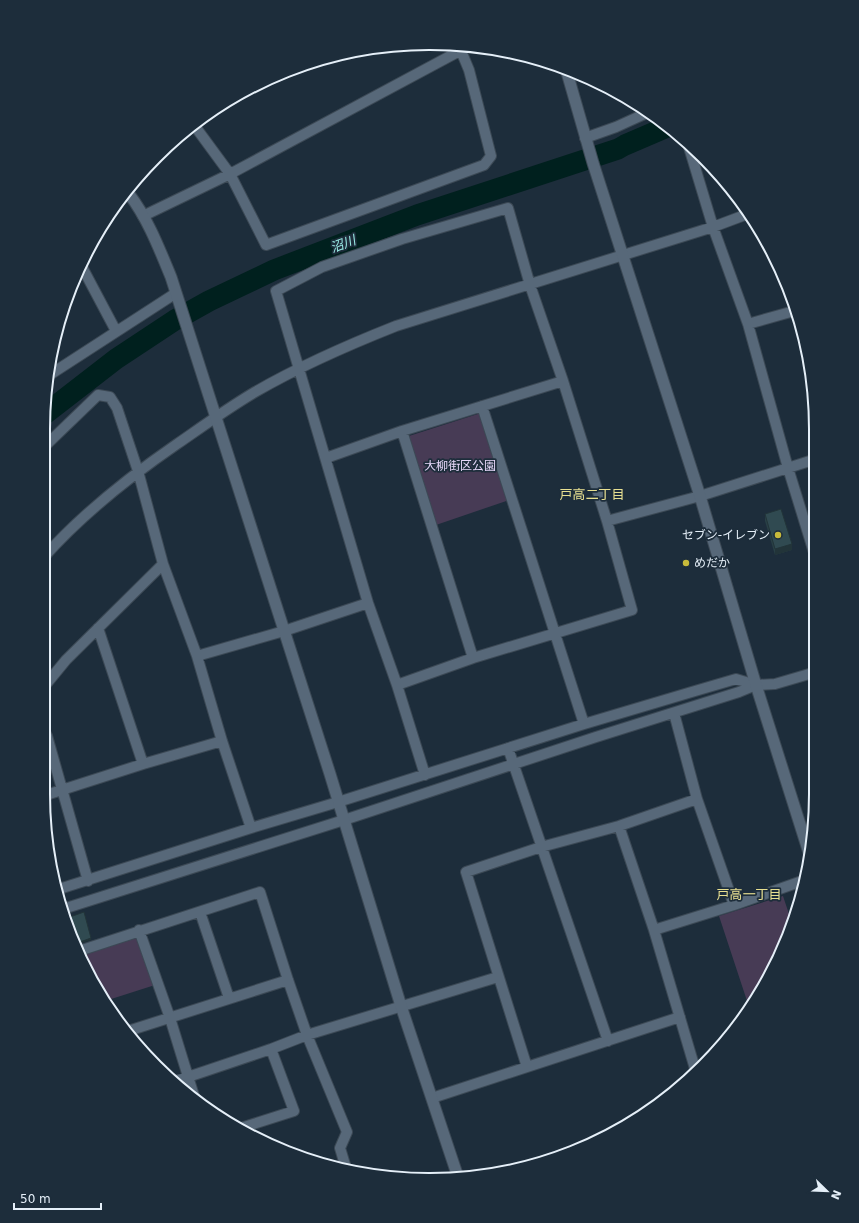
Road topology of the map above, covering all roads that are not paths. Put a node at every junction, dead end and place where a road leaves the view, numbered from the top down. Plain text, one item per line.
1 (456, 51) edge
2 (463, 52) edge
3 (568, 76) edge
4 (642, 115) edge
5 (197, 129) edge
6 (586, 140) junction
7 (691, 155) edge
8 (230, 174) junction
9 (130, 196) edge
10 (143, 216) junction
11 (743, 216) edge
12 (713, 227) junction
13 (622, 256) junction
14 (85, 272) edge
15 (530, 285) junction
16 (176, 293) junction
17 (790, 312) edge
18 (748, 324) junction
19 (116, 331) junction
20 (300, 369) junction
21 (54, 372) edge
22 (563, 381) junction
23 (482, 406) junction
24 (217, 417) junction
25 (402, 431) junction
26 (50, 441) edge
27 (326, 458) junction
28 (809, 461) edge
29 (788, 468) junction
30 (138, 471) junction
31 (700, 496) junction
32 (607, 521) junction
33 (809, 536) edge
34 (50, 550) edge
35 (163, 564) junction
36 (368, 603) junction
37 (98, 628) junction
38 (284, 631) junction
39 (555, 634) junction
40 (197, 656) junction
41 (473, 658) junction
42 (809, 674) edge
43 (50, 679) edge
44 (397, 685) junction
45 (756, 685) junction
46 (674, 713) junction
47 (584, 724) junction
48 (222, 741) junction
49 (50, 746) edge
50 (508, 748) junction
51 (143, 764) junction
52 (513, 764) junction
53 (425, 775) junction
54 (63, 790) junction
55 (50, 794) edge
56 (697, 799) junction
57 (338, 802) junction
58 (344, 820) junction
59 (619, 826) junction
60 (251, 828) junction
61 (806, 843) edge
62 (541, 847) junction
63 (88, 880) junction
64 (798, 882) edge
65 (62, 888) edge
66 (734, 905) junction
67 (68, 908) edge
68 (200, 912) junction
69 (139, 930) junction
70 (654, 930) junction
71 (84, 949) edge
72 (498, 977) junction
73 (288, 980) junction
74 (229, 998) junction
75 (401, 1006) junction
76 (680, 1017) junction
77 (170, 1018) junction
78 (132, 1030) edge
79 (307, 1035) junction
80 (608, 1041) junction
81 (271, 1049) junction
82 (694, 1066) edge
83 (526, 1067) junction
84 (188, 1077) junction
85 (180, 1080) edge
86 (192, 1090) edge
87 (432, 1098) junction
88 (247, 1126) edge
89 (345, 1163) edge
90 (456, 1172) edge

1 - 8 street
2 - 8 street
3 - 6 street
4 - 6 street
5 - 8 street
6 - 13 street
7 - 12 street
8 - 10 street
9 - 10 street
10 - 16 street
11 - 12 street
12 - 13 street
12 - 18 street
13 - 15 street
13 - 31 street
14 - 19 street
15 - 20 street
15 - 20 street
15 - 22 street
16 - 19 street
16 - 24 street
17 - 18 street
18 - 29 street
19 - 21 street
20 - 24 street
20 - 27 street
22 - 23 street
22 - 32 street
23 - 25 street
23 - 39 street
24 - 30 street
24 - 38 street
25 - 27 street
25 - 41 street
26 - 30 street
27 - 36 street
28 - 29 street
29 - 31 street
29 - 33 street
30 - 34 street
30 - 35 street
31 - 32 street
31 - 45 street
32 - 39 street
35 - 37 street
35 - 40 street
36 - 38 street
36 - 44 street
37 - 43 street
37 - 51 street
38 - 40 street
38 - 57 street
39 - 41 street
39 - 47 street
40 - 48 street
41 - 44 street
42 - 45 street
44 - 53 street
45 - 46 street
45 - 47 street
45 - 61 street
46 - 52 street
46 - 56 street
47 - 50 street
48 - 51 street
48 - 60 street
49 - 54 street
50 - 52 street
50 - 53 street
51 - 54 street
52 - 58 street
52 - 62 street
53 - 57 street
54 - 55 street
54 - 63 street
56 - 59 street
56 - 66 street
57 - 58 street
57 - 60 street
58 - 67 street
58 - 75 street
59 - 62 street
59 - 70 street
60 - 63 street
62 - 72 street
62 - 80 street
63 - 65 street
64 - 66 street
66 - 70 street
68 - 69 street
68 - 73 street
68 - 74 street
69 - 71 street
69 - 77 street
70 - 76 street
72 - 75 street
72 - 83 street
73 - 74 street
73 - 79 street
74 - 77 street
75 - 79 street
75 - 87 street
76 - 80 street
76 - 82 street
77 - 78 street
77 - 84 street
79 - 81 street
79 - 89 street
80 - 83 street
81 - 84 street
81 - 88 street
83 - 87 street
84 - 85 street
84 - 86 street
87 - 90 street

